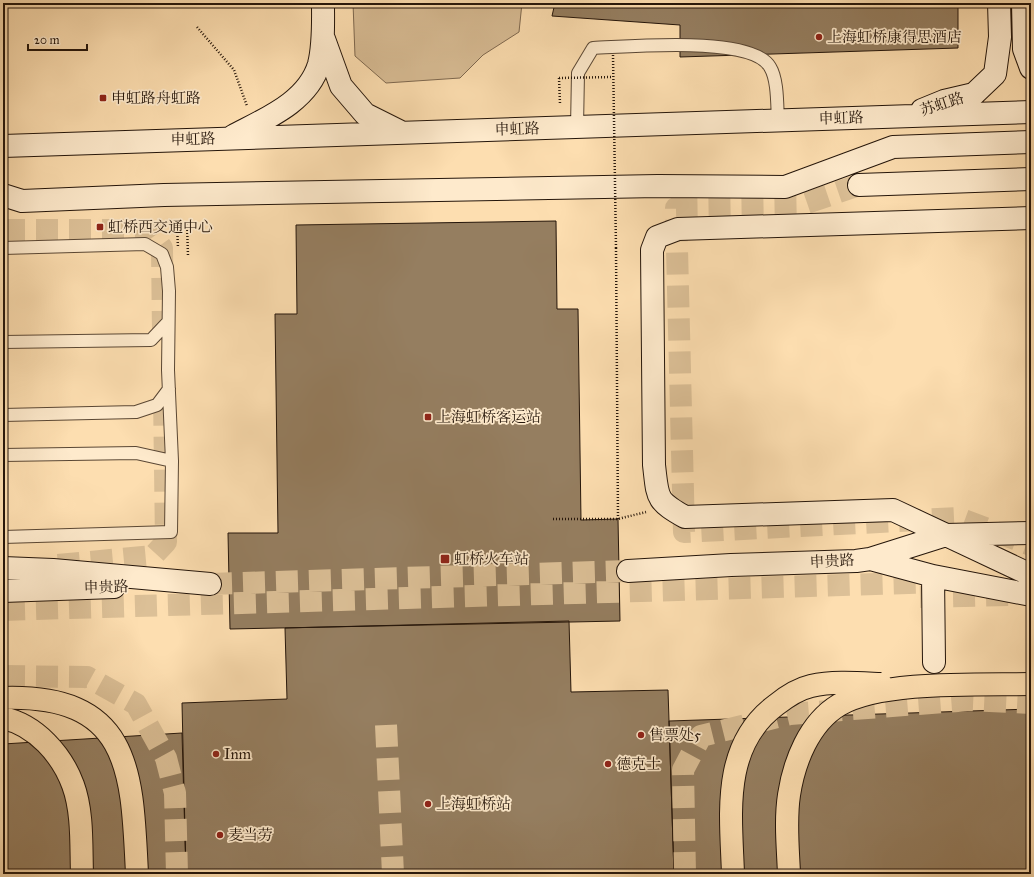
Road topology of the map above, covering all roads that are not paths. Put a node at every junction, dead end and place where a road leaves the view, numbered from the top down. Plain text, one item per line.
1 (323, 3) edge
2 (999, 3) edge
3 (1023, 3) edge
4 (323, 37) junction
5 (1031, 68) edge
6 (1031, 112) edge
7 (980, 114) junction
8 (906, 116) junction
9 (778, 120) junction
10 (577, 127) junction
11 (1031, 129) edge
12 (402, 133) junction
13 (229, 139) junction
14 (1031, 142) edge
15 (3, 146) edge
16 (1031, 180) edge
17 (859, 184) tunnel mouth
18 (3, 195) edge
19 (1031, 218) edge
20 (3, 248) edge
21 (168, 322) junction
22 (3, 342) edge
23 (169, 390) junction
24 (3, 415) edge
25 (3, 455) edge
26 (172, 461) junction
27 (1031, 533) edge
28 (946, 535) junction
29 (3, 537) edge
30 (870, 559) junction
31 (3, 568) edge
32 (628, 571) tunnel mouth
33 (1031, 575) edge
34 (933, 576) junction
35 (3, 591) edge
36 (1031, 595) edge
37 (934, 662) dead end
38 (1031, 684) edge
39 (930, 687) junction
40 (3, 698) edge
41 (3, 718) edge
42 (82, 874) edge
43 (137, 874) edge
44 (733, 874) edge
45 (789, 874) edge

1 - 4 street
2 - 8 street, 苏虹路
3 - 5 street
4 - 12 street
4 - 13 street
6 - 7 street, 申虹路
7 - 8 street, 申虹路
7 - 11 street
8 - 9 street, 申虹路
9 - 10 street, 申虹路
9 - 10 lane
10 - 12 street, 申虹路
12 - 13 street, 申虹路
13 - 15 street, 申虹路
14 - 18 street
16 - 17 street
19 - 28 street
20 - 21 lane
21 - 22 lane
21 - 23 lane
23 - 24 lane
23 - 26 lane
25 - 26 lane
26 - 29 lane
27 - 28 street
28 - 30 street
28 - 33 street
30 - 32 street, 申贵路
30 - 34 street, 申贵路
31 - 35 street, 申贵路
34 - 36 street, 申贵路
34 - 37 street
38 - 39 highway, bridge
39 - 44 highway, bridge
39 - 45 highway, bridge
40 - 43 highway
41 - 42 highway

